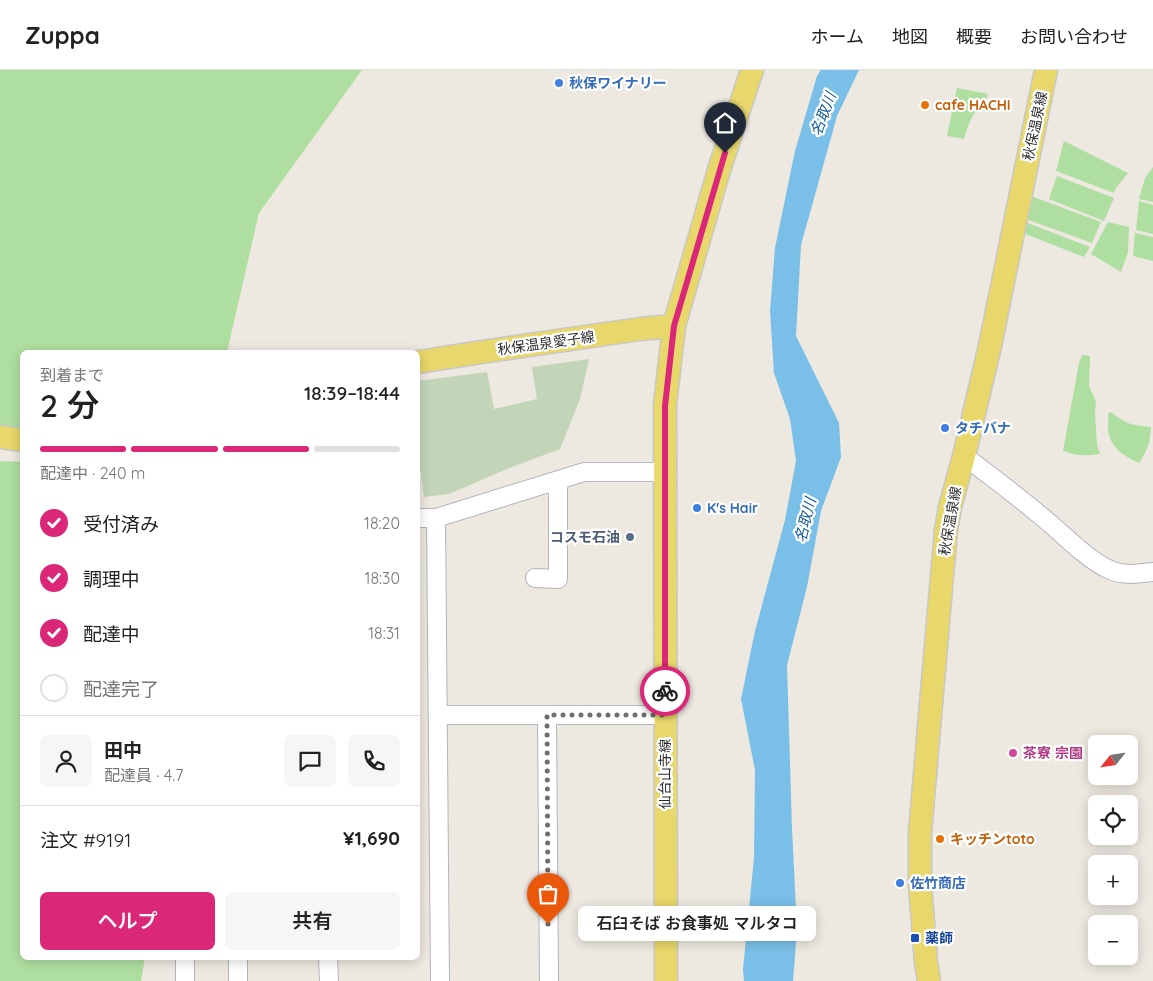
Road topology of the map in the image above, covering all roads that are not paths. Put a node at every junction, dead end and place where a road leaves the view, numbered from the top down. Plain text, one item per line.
1 (752, 70) edge
2 (1046, 70) edge
3 (674, 326) junction
4 (420, 362) edge
5 (0, 436) edge
6 (20, 440) edge
7 (964, 456) junction
8 (665, 472) junction
9 (558, 480) junction
10 (420, 518) edge
11 (436, 518) junction
12 (1153, 572) edge
13 (534, 578) dead end
14 (438, 715) junction
15 (547, 715) junction
16 (665, 715) junction
17 (185, 960) edge
18 (238, 960) edge
19 (328, 960) edge
20 (185, 981) edge
21 (238, 981) edge
22 (328, 981) edge
23 (440, 981) edge
24 (549, 981) edge
25 (666, 981) edge
26 (929, 981) edge

1 - 3 main road, 仙台山寺線
2 - 7 main road, 秋保温泉線
3 - 4 main road, 秋保温泉愛子線
3 - 8 main road, 仙台山寺線
5 - 6 main road
7 - 12 street
7 - 26 main road, 秋保温泉線
8 - 9 street
8 - 16 main road, 仙台山寺線
9 - 11 street
9 - 13 street
10 - 11 street
11 - 14 street
14 - 15 street
14 - 23 street
15 - 16 street
15 - 24 street
16 - 25 main road, 仙台山寺線
17 - 20 street
18 - 21 street
19 - 22 street

